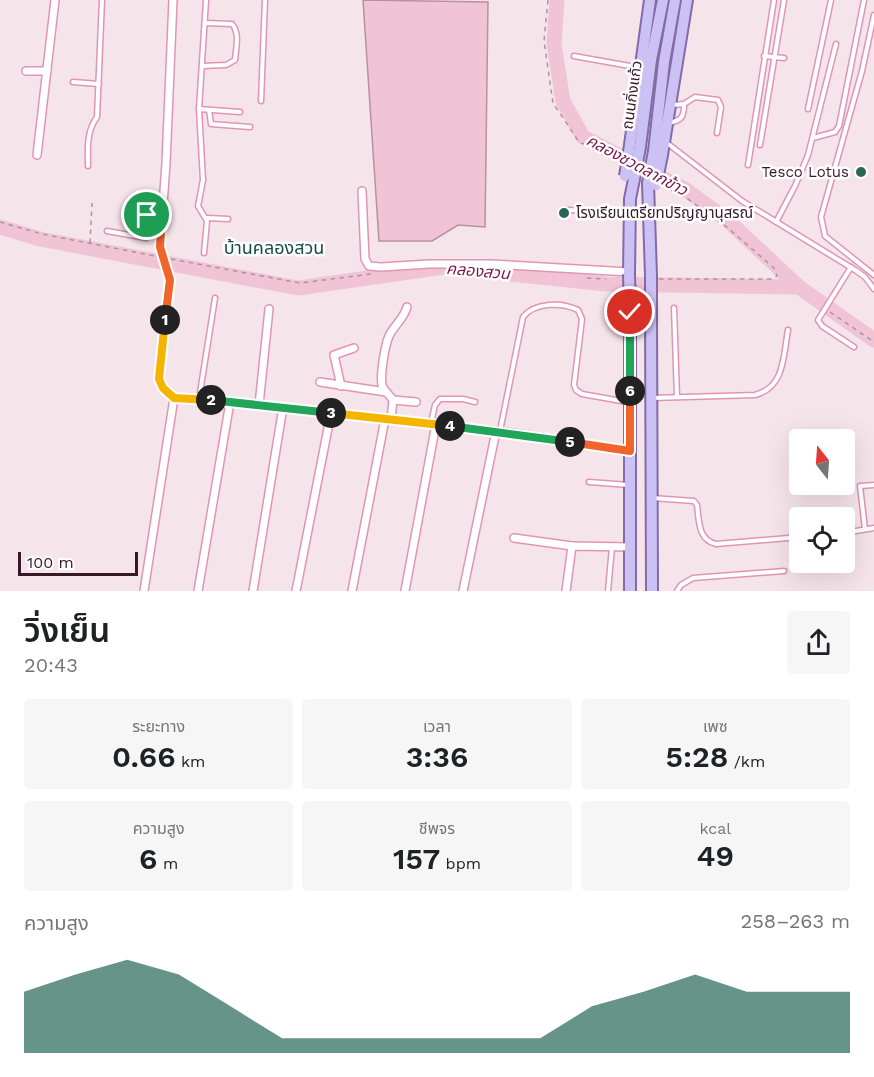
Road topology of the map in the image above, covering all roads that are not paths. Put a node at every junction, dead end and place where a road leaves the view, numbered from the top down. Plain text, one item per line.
1 (55, 0) edge
2 (102, 0) edge
3 (173, 0) edge
4 (206, 0) edge
5 (265, 0) edge
6 (650, 0) edge
7 (663, 0) edge
8 (675, 0) edge
9 (687, 0) edge
10 (774, 0) edge
11 (783, 0) edge
12 (831, 0) edge
13 (864, 0) edge
14 (874, 15) edge
15 (205, 23) junction
16 (836, 44) dead end
17 (574, 56) dead end
18 (764, 56) junction
19 (774, 57) junction
20 (784, 58) dead end
21 (202, 66) junction
22 (641, 69) junction
23 (26, 70) dead end
24 (47, 71) junction
25 (73, 82) dead end
26 (99, 84) junction
27 (261, 101) dead end
28 (684, 104) junction
29 (671, 105) junction
30 (199, 109) junction
31 (808, 109) dead end
32 (209, 110) junction
33 (240, 112) dead end
34 (668, 123) junction
35 (250, 127) dead end
36 (717, 133) dead end
37 (813, 138) junction
38 (665, 142) junction
39 (760, 145) dead end
40 (635, 146) junction
41 (658, 153) junction
42 (38, 155) dead end
43 (747, 165) dead end
44 (88, 166) dead end
45 (363, 191) dead end
46 (567, 210) dead end
47 (629, 212) junction
48 (162, 217) junction
49 (207, 218) junction
50 (228, 219) dead end
51 (776, 222) junction
52 (107, 231) dead end
53 (204, 253) dead end
54 (851, 267) junction
55 (629, 273) junction
56 (874, 275) edge
57 (874, 289) edge
58 (214, 298) dead end
59 (407, 307) dead end
60 (674, 308) dead end
61 (269, 309) dead end
62 (788, 330) dead end
63 (854, 347) dead end
64 (354, 348) dead end
65 (320, 382) dead end
66 (341, 386) junction
67 (386, 392) junction
68 (677, 397) junction
69 (174, 398) junction
70 (651, 398) junction
71 (199, 399) junction
72 (393, 400) junction
73 (230, 402) junction
74 (416, 402) dead end
75 (475, 402) dead end
76 (630, 403) junction
77 (259, 405) junction
78 (283, 407) junction
79 (332, 413) junction
80 (388, 419) junction
81 (433, 424) junction
82 (498, 431) junction
83 (630, 451) junction
84 (589, 482) dead end
85 (874, 484) edge
86 (630, 485) junction
87 (652, 498) junction
88 (874, 528) edge
89 (865, 529) junction
90 (855, 531) edge
91 (514, 538) dead end
92 (789, 538) edge
93 (572, 546) junction
94 (612, 547) junction
95 (630, 547) junction
96 (784, 571) dead end
97 (144, 591) edge
98 (198, 591) edge
99 (253, 591) edge
100 (296, 591) edge
101 (352, 591) edge
102 (405, 591) edge
103 (463, 591) edge
104 (566, 591) edge
105 (608, 591) edge
106 (630, 591) edge
107 (652, 591) edge
108 (677, 591) edge

1 - 24 street
2 - 26 lane
3 - 48 street
4 - 15 lane
5 - 27 lane
6 - 22 main road
7 - 40 main road, ถนนกิ่งแก้ว
8 - 41 main road, ถนนกิ่งแก้ว
9 - 29 main road
10 - 18 lane
11 - 19 lane
12 - 31 lane
13 - 37 lane
14 - 56 lane
15 - 21 lane
15 - 21 lane
16 - 37 lane
17 - 22 lane
18 - 19 lane
18 - 43 lane
19 - 20 lane
19 - 39 lane
21 - 30 lane
22 - 40 main road
23 - 24 street
24 - 42 street
25 - 26 lane
26 - 44 lane
28 - 29 lane
28 - 34 lane
28 - 36 lane
29 - 34 main road
30 - 32 lane
30 - 49 lane
32 - 33 lane
32 - 35 lane
34 - 38 main road
37 - 51 lane
38 - 41 main road
38 - 51 lane
40 - 47 main road, ถนนกิ่งแก้ว, bridge
41 - 70 main road, ถนนกิ่งแก้ว, bridge
45 - 55 street
46 - 47 lane
47 - 55 main road, ถนนกิ่งแก้ว
48 - 52 lane
48 - 69 street, bridge
49 - 50 lane
49 - 53 lane
51 - 54 lane
54 - 57 lane
54 - 63 lane
55 - 76 main road, ถนนกิ่งแก้ว, bridge
58 - 71 lane
59 - 67 street
60 - 68 lane
61 - 77 street
62 - 68 lane
64 - 66 street
65 - 66 street
66 - 67 street
67 - 72 street
68 - 70 lane
69 - 71 street
69 - 97 street
70 - 87 main road, ถนนกิ่งแก้ว
71 - 73 street
72 - 74 street
72 - 80 street
73 - 77 street
73 - 98 street
75 - 81 lane
76 - 82 lane
76 - 83 main road, ถนนกิ่งแก้ว
77 - 78 street
78 - 79 street
78 - 99 street
79 - 80 street
79 - 100 street
80 - 81 street
80 - 101 street
81 - 82 street
81 - 102 street
82 - 83 street
82 - 103 street
83 - 86 main road, ถนนกิ่งแก้ว
84 - 86 lane
85 - 89 lane
86 - 95 main road, ถนนกิ่งแก้ว
87 - 92 lane
87 - 107 main road, ถนนกิ่งแก้ว
88 - 89 lane
89 - 90 lane
91 - 93 street
93 - 94 street
93 - 104 street
94 - 95 street
94 - 105 lane
95 - 106 main road, ถนนกิ่งแก้ว
96 - 108 lane

